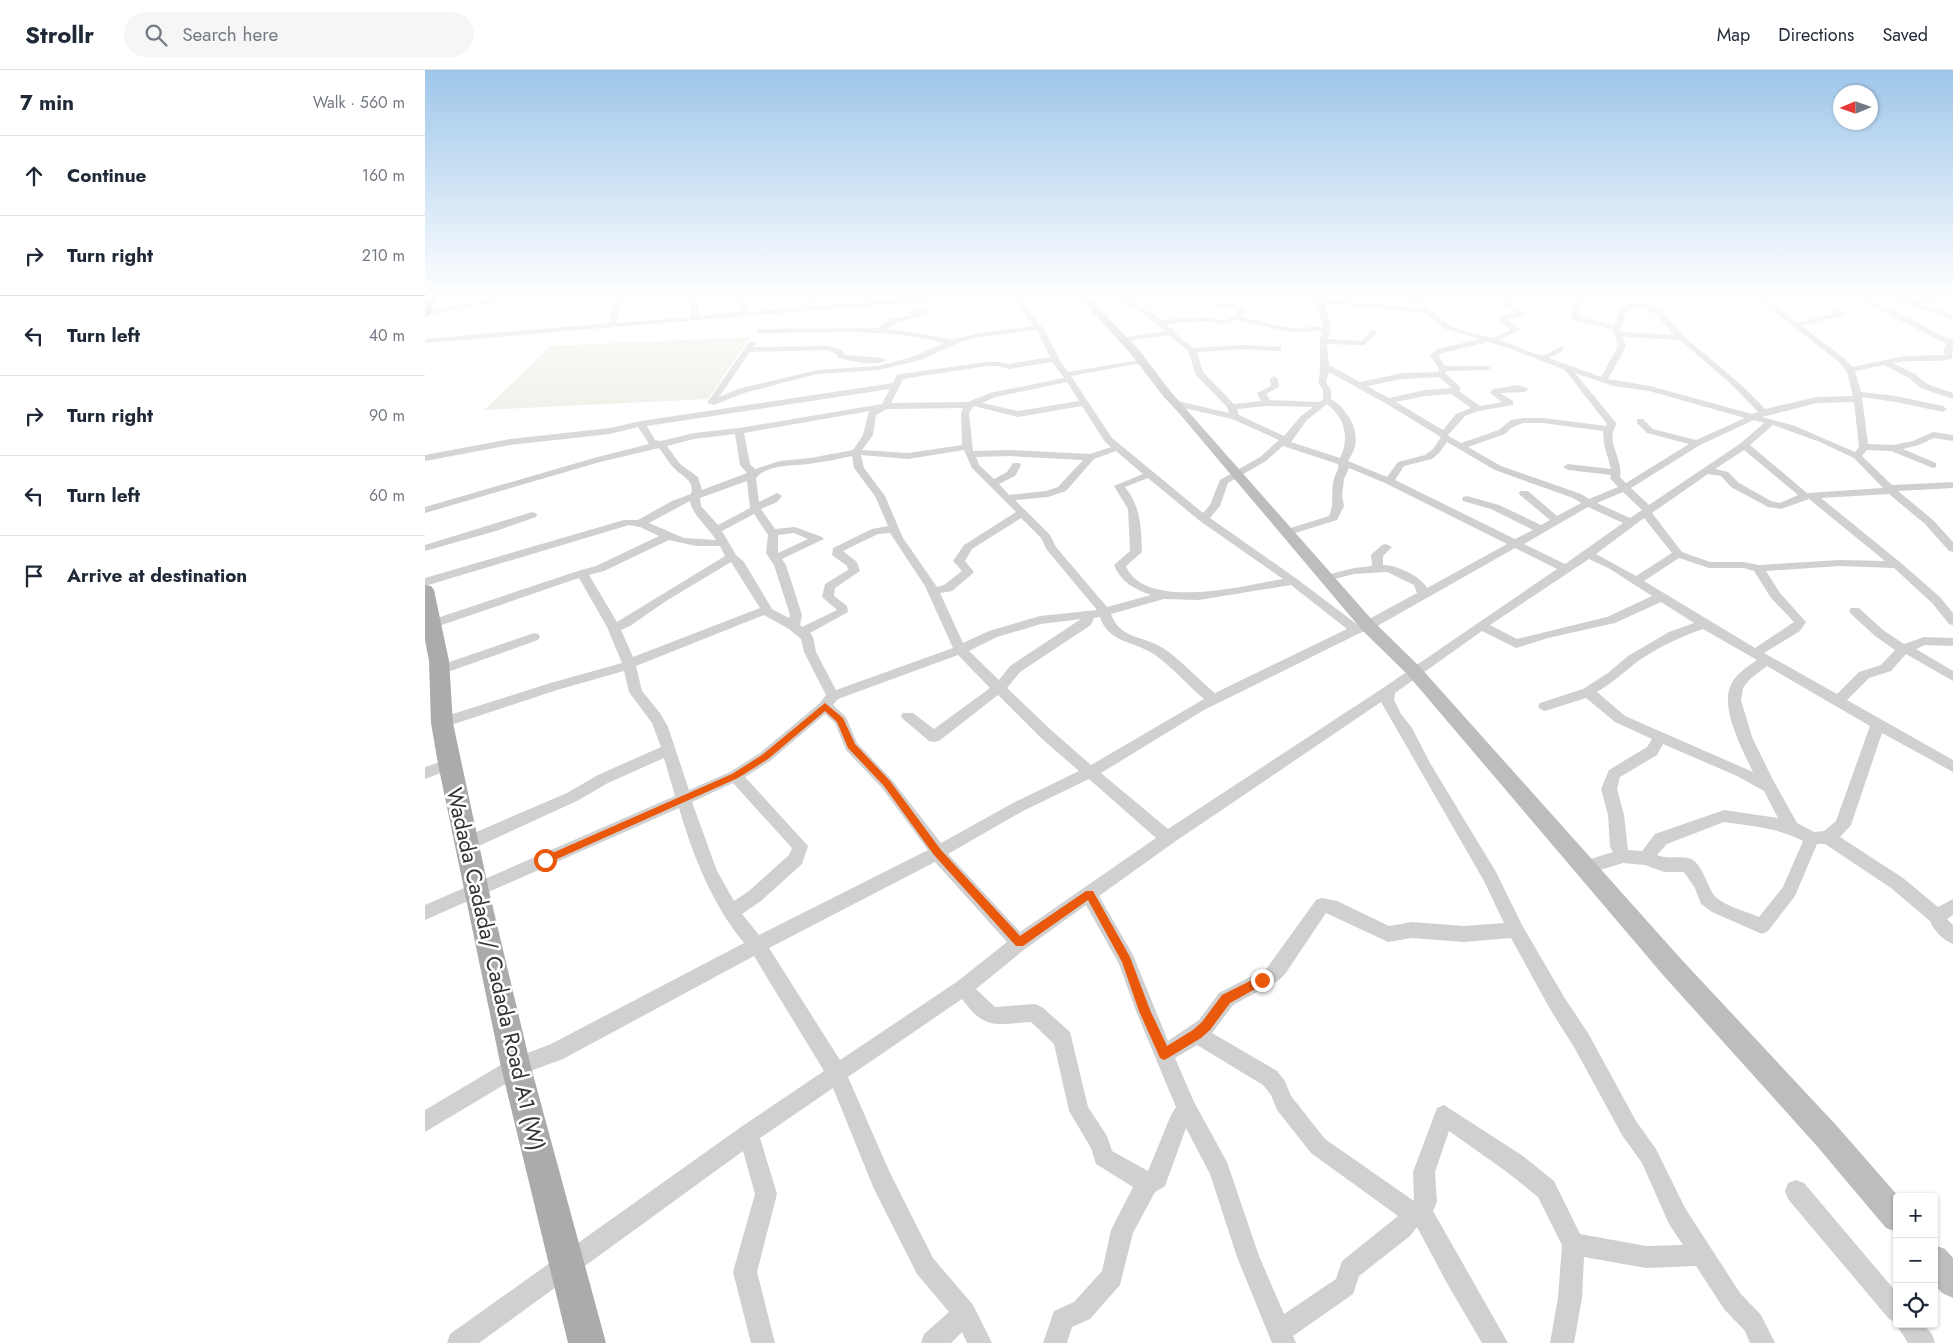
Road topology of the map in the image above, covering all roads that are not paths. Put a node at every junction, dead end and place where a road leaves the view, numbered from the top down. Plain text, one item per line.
1 (746, 353) edge
2 (840, 353) edge
3 (928, 353) edge
4 (1051, 353) edge
5 (1135, 353) edge
6 (1193, 353) edge
7 (1324, 353) edge
8 (1436, 353) edge
9 (1529, 353) edge
10 (1555, 353) edge
11 (1618, 353) edge
12 (1699, 353) edge
13 (1832, 353) edge
14 (1948, 353) edge
15 (1542, 358) junction
16 (1054, 359) junction
17 (1142, 361) junction
18 (1885, 362) junction
19 (888, 364) junction
20 (1324, 366) junction
21 (1487, 368) dead end
22 (1569, 369) junction
23 (1850, 370) junction
24 (1442, 372) junction
25 (1067, 377) junction
26 (1274, 379) dead end
27 (1604, 379) junction
28 (899, 381) junction
29 (1656, 382) dead end
30 (1359, 385) junction
31 (1525, 389) dead end
32 (1649, 389) junction
33 (1453, 391) junction
34 (1856, 396) junction
35 (1953, 396) edge
36 (1388, 400) junction
37 (1323, 402) junction
38 (711, 403) junction
39 (1085, 403) junction
40 (1267, 403) junction
41 (972, 404) junction
42 (1177, 404) junction
43 (885, 406) junction
44 (1231, 407) junction
45 (1479, 409) junction
46 (1943, 409) dead end
47 (1763, 413) junction
48 (701, 414) junction
49 (1235, 417) junction
50 (1752, 418) junction
51 (1640, 421) dead end
52 (1770, 423) junction
53 (641, 424) junction
54 (1608, 429) junction
55 (739, 432) junction
56 (1445, 436) junction
57 (1953, 438) edge
58 (1286, 440) junction
59 (1697, 443) junction
60 (661, 444) junction
61 (1745, 445) junction
62 (1461, 446) junction
63 (1117, 448) junction
64 (1893, 448) junction
65 (968, 450) junction
66 (856, 452) junction
67 (1860, 452) junction
68 (1091, 457) junction
69 (425, 458) edge
70 (1343, 462) junction
71 (1017, 465) dead end
72 (1933, 466) dead end
73 (1568, 467) dead end
74 (1707, 471) junction
75 (753, 473) junction
76 (1237, 473) junction
77 (1616, 473) junction
78 (1148, 475) junction
79 (1389, 481) junction
80 (992, 484) junction
81 (1953, 485) edge
82 (1626, 488) junction
83 (1890, 488) junction
84 (1525, 493) dead end
85 (777, 496) dead end
86 (1808, 496) junction
87 (695, 497) junction
88 (1007, 498) junction
89 (1467, 499) dead end
90 (1588, 503) junction
91 (425, 510) edge
92 (756, 510) junction
93 (1648, 512) junction
94 (1022, 513) junction
95 (532, 515) dead end
96 (1204, 520) junction
97 (1557, 521) junction
98 (642, 522) junction
99 (1631, 522) junction
100 (894, 529) junction
101 (1540, 529) junction
102 (716, 530) junction
103 (1288, 532) junction
104 (771, 533) junction
105 (667, 536) junction
106 (818, 539) junction
107 (723, 542) junction
108 (1513, 544) junction
109 (1951, 546) edge
110 (1387, 547) dead end
111 (425, 548) edge
112 (837, 550) junction
113 (1588, 554) junction
114 (1678, 554) junction
115 (731, 557) junction
116 (775, 558) junction
117 (1897, 565) junction
118 (1377, 568) junction
119 (1759, 568) junction
120 (1567, 569) junction
121 (582, 573) junction
122 (1327, 578) junction
123 (1293, 581) junction
124 (1635, 581) junction
125 (425, 582) edge
126 (425, 590) edge
127 (933, 591) junction
128 (1163, 595) junction
129 (1424, 595) junction
130 (1661, 597) junction
131 (1937, 600) junction
132 (1953, 602) edge
133 (765, 610) junction
134 (1855, 611) dead end
135 (1104, 612) junction
136 (1088, 615) junction
137 (1953, 621) edge
138 (432, 624) junction
139 (1704, 624) junction
140 (1482, 626) junction
141 (613, 628) junction
142 (1362, 628) junction
143 (797, 629) junction
144 (534, 637) dead end
145 (1953, 642) edge
146 (1905, 648) junction
147 (960, 650) junction
148 (1761, 657) junction
149 (629, 664) junction
150 (435, 666) edge
151 (1414, 671) junction
152 (1953, 677) edge
153 (999, 688) junction
154 (1388, 691) junction
155 (1588, 692) junction
156 (1214, 700) junction
157 (829, 701) junction
158 (1837, 701) junction
159 (1545, 706) dead end
160 (908, 716) dead end
161 (442, 723) junction
162 (1878, 724) junction
163 (1659, 738) junction
164 (668, 750) junction
165 (437, 768) edge
166 (1953, 768) edge
167 (1091, 772) junction
168 (735, 776) junction
169 (1768, 787) junction
170 (682, 799) junction
171 (1791, 827) junction
172 (1167, 838) junction
173 (1820, 838) junction
174 (466, 844) junction
175 (937, 853) junction
176 (1623, 856) junction
177 (1646, 858) junction
178 (1587, 867) junction
179 (476, 891) junction
180 (1089, 894) junction
181 (1953, 906) edge
182 (731, 912) junction
183 (425, 913) edge
184 (1937, 917) junction
185 (1516, 930) junction
186 (1953, 936) edge
187 (1019, 943) junction
188 (757, 945) junction
189 (964, 987) junction
190 (1197, 1034) junction
191 (1164, 1054) junction
192 (516, 1067) junction
193 (837, 1074) junction
194 (1187, 1109) junction
195 (425, 1122) edge
196 (748, 1134) junction
197 (1147, 1184) junction
198 (1796, 1191) dead end
199 (1418, 1212) junction
200 (1893, 1212) edge
201 (1573, 1244) junction
202 (1700, 1253) junction
203 (566, 1264) junction
204 (1938, 1265) edge
205 (1953, 1282) edge
206 (1893, 1307) edge
207 (965, 1313) junction
208 (1910, 1328) edge
209 (1282, 1340) edge
210 (459, 1343) edge
211 (587, 1343) edge
212 (763, 1343) edge
213 (933, 1343) edge
214 (980, 1343) edge
215 (1055, 1343) edge
216 (1496, 1343) edge
217 (1562, 1343) edge
218 (1763, 1343) edge
219 (1923, 1343) edge

1 - 38 street
2 - 19 street
3 - 19 street
4 - 16 street
5 - 17 street
6 - 44 street
7 - 20 street
8 - 24 street
9 - 15 street
10 - 15 street
11 - 27 street
12 - 47 street
13 - 23 street
14 - 18 street
15 - 22 street
16 - 25 street
16 - 28 street
17 - 25 street
17 - 42 street
18 - 23 street
18 - 35 street
19 - 28 street
19 - 38 street
20 - 30 street
20 - 37 street
21 - 24 street
22 - 27 street
22 - 54 street
23 - 34 street
24 - 30 street
24 - 33 street
25 - 39 street
25 - 41 street
26 - 40 street
27 - 32 street
28 - 43 street
28 - 48 street
29 - 32 street
30 - 36 street
31 - 45 street
32 - 50 street
33 - 36 street
33 - 45 street
34 - 46 street
34 - 47 street
34 - 67 street
36 - 56 street
37 - 40 street
37 - 58 street
37 - 70 street
38 - 48 street
39 - 41 street
39 - 63 street
40 - 44 street
41 - 43 street
41 - 65 street
42 - 49 street
42 - 76 street
43 - 55 street
43 - 66 street
44 - 49 street
45 - 56 street
47 - 50 street
48 - 53 street
49 - 58 street
50 - 52 street
50 - 59 street
51 - 59 street
52 - 61 street
52 - 67 street
53 - 60 street
53 - 69 street
54 - 62 street
54 - 77 street
55 - 60 street
55 - 75 street
56 - 62 street
56 - 79 street
57 - 64 street
58 - 70 street
58 - 76 street
59 - 82 street
60 - 87 street
60 - 91 street
61 - 74 street
61 - 86 street
62 - 90 street
63 - 68 street
63 - 78 street
64 - 67 street
64 - 72 street
65 - 66 street
65 - 68 street
65 - 80 street
66 - 75 street
66 - 100 street
67 - 83 street
68 - 88 street
70 - 79 street
70 - 103 street
71 - 80 street
73 - 77 street
74 - 86 street
74 - 93 street
75 - 87 street
75 - 92 street
76 - 96 street
76 - 103 street
77 - 82 street
78 - 96 street
78 - 128 street
79 - 108 street
80 - 88 street
81 - 83 street
82 - 90 street
82 - 93 street
83 - 86 street
83 - 109 street
84 - 97 street
85 - 92 street
86 - 117 street
87 - 98 street
87 - 102 street
88 - 94 street
89 - 101 street
90 - 97 street
90 - 99 street
92 - 102 street
92 - 104 street
93 - 99 street
93 - 114 street
94 - 127 street
94 - 135 street
95 - 111 street
96 - 123 street
97 - 101 street
98 - 105 street
98 - 125 street
99 - 113 street
100 - 112 street
100 - 127 street
101 - 108 street
102 - 107 street
103 - 122 street
104 - 106 street
104 - 116 street
105 - 107 street
105 - 121 street
106 - 112 street
106 - 116 street
107 - 115 street
108 - 120 street
108 - 129 street
110 - 118 street
112 - 143 street
113 - 120 street
113 - 124 street
114 - 119 street
114 - 124 street
115 - 133 street
115 - 141 street
116 - 143 street
117 - 119 street
117 - 131 street
118 - 122 street
118 - 129 street
119 - 148 street
120 - 140 street
121 - 138 street
121 - 141 street
122 - 142 street
123 - 128 street
123 - 142 street
124 - 130 street
126 - 138 main road, Wadada Cadada/ Cadada Road A1 (W)
127 - 147 street
128 - 135 street
129 - 142 street
130 - 139 street
130 - 140 street
131 - 132 street
131 - 137 street
133 - 143 street
133 - 149 street
134 - 146 street
135 - 136 street
135 - 156 street
136 - 147 street
136 - 153 street
138 - 150 main road, Wadada Cadada/ Cadada Road A1 (W)
139 - 148 street
139 - 155 street
140 - 151 street
141 - 149 street
142 - 151 street
142 - 156 street
143 - 157 street
144 - 150 street
145 - 146 street
146 - 152 street
146 - 158 street
147 - 153 street
147 - 157 street
148 - 158 street
148 - 169 street
149 - 161 street
149 - 164 street
150 - 161 main road, Wadada Cadada/ Cadada Road A1 (W)
151 - 154 street
151 - 178 street
153 - 160 street
153 - 167 street
154 - 172 street
154 - 185 street
155 - 159 street
155 - 163 street
156 - 167 street
157 - 168 street
157 - 175 street
158 - 162 street
161 - 165 main road, Wadada Cadada/ Cadada Road A1 (W)
162 - 166 street
162 - 173 street
163 - 169 street
163 - 176 street
164 - 170 street
164 - 174 street
165 - 174 main road, Wadada Cadada/ Cadada Road A1 (W)
167 - 172 street
167 - 175 street
168 - 170 street
168 - 182 street
169 - 171 street
170 - 179 street
170 - 182 street
171 - 173 street
171 - 177 street
172 - 180 street
173 - 177 street
173 - 184 street
174 - 179 main road, Wadada Cadada/ Cadada Road A1 (W)
175 - 187 street
175 - 188 street
176 - 177 street
176 - 178 street
178 - 200 street
179 - 183 street
179 - 192 main road, Wadada Cadada/ Cadada Road A1 (W)
180 - 187 street
180 - 191 street
181 - 184 street
182 - 188 street
184 - 186 street
185 - 190 street
185 - 202 street
187 - 189 street
188 - 192 street
188 - 193 street
189 - 193 street
189 - 197 street
190 - 191 street
190 - 199 street
191 - 194 street
192 - 195 street
192 - 203 main road, Wadada Cadada/ Cadada Road A1 (W)
193 - 196 street
193 - 207 street
194 - 197 street
194 - 209 street
196 - 203 street
196 - 212 street
197 - 215 street
198 - 206 street
199 - 201 street
199 - 209 street
199 - 216 street
201 - 202 street
201 - 217 street
202 - 218 street
203 - 210 street
203 - 211 main road, Wadada Cadada/ Cadada Road A1 (W)
204 - 205 street
207 - 213 street
207 - 214 street
208 - 219 street

